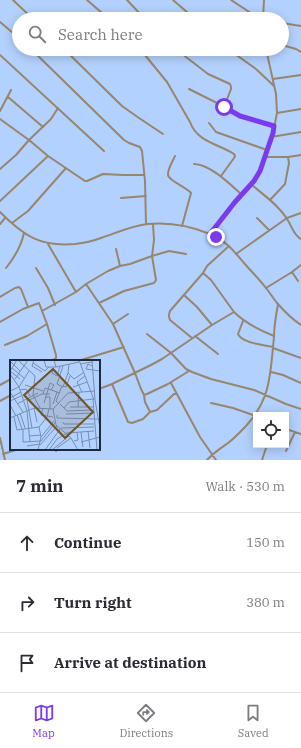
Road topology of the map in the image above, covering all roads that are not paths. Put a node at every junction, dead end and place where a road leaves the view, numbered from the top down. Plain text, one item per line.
1 (13, 0) edge
2 (87, 0) edge
3 (127, 0) edge
4 (173, 0) edge
5 (231, 0) edge
6 (264, 0) edge
7 (26, 12) edge
8 (101, 12) edge
9 (138, 12) edge
10 (187, 12) edge
11 (249, 12) edge
12 (263, 12) edge
13 (0, 22) edge
14 (289, 24) edge
15 (301, 26) edge
16 (12, 32) edge
17 (289, 47) edge
18 (301, 52) edge
19 (0, 55) edge
20 (38, 56) edge
21 (71, 56) edge
22 (146, 56) edge
23 (185, 56) edge
24 (237, 56) edge
25 (268, 56) edge
26 (301, 75) edge
27 (273, 79) junction
28 (274, 87) junction
29 (11, 90) dead end
30 (189, 90) dead end
31 (8, 97) junction
32 (224, 107) junction
33 (58, 108) junction
34 (301, 110) edge
35 (0, 111) edge
36 (277, 113) junction
37 (0, 119) edge
38 (209, 123) dead end
39 (274, 126) junction
40 (43, 127) junction
41 (301, 132) edge
42 (163, 134) dead end
43 (272, 137) junction
44 (29, 140) junction
45 (267, 150) junction
46 (104, 151) dead end
47 (301, 155) edge
48 (48, 156) junction
49 (176, 156) dead end
50 (265, 157) junction
51 (288, 157) junction
52 (194, 164) dead end
53 (66, 168) junction
54 (0, 169) edge
55 (144, 175) junction
56 (221, 176) junction
57 (251, 184) junction
58 (242, 195) junction
59 (146, 196) junction
60 (121, 198) dead end
61 (270, 200) junction
62 (0, 201) edge
63 (0, 212) edge
64 (301, 213) edge
65 (5, 218) junction
66 (257, 218) dead end
67 (287, 218) junction
68 (12, 223) junction
69 (0, 224) edge
70 (146, 224) junction
71 (153, 224) junction
72 (182, 226) junction
73 (269, 230) junction
74 (24, 233) junction
75 (210, 234) junction
76 (301, 239) edge
77 (48, 244) junction
78 (229, 246) junction
79 (116, 249) dead end
80 (186, 254) dead end
81 (236, 254) junction
82 (152, 256) junction
83 (301, 265) edge
84 (120, 266) junction
85 (6, 268) dead end
86 (36, 268) dead end
87 (292, 272) junction
88 (203, 273) junction
89 (298, 281) dead end
90 (86, 284) junction
91 (266, 288) junction
92 (76, 292) junction
93 (184, 295) junction
94 (0, 296) edge
95 (55, 304) junction
96 (99, 304) junction
97 (278, 304) junction
98 (28, 307) junction
99 (42, 311) junction
100 (234, 312) junction
101 (128, 314) dead end
102 (243, 321) junction
103 (0, 322) edge
104 (47, 324) junction
105 (113, 324) junction
106 (212, 325) junction
107 (301, 325) edge
108 (148, 334) dead end
109 (195, 336) junction
110 (274, 336) junction
111 (192, 338) junction
112 (5, 345) dead end
113 (124, 347) junction
114 (273, 347) junction
115 (171, 353) junction
116 (218, 354) dead end
117 (301, 358) edge
118 (53, 360) edge
119 (81, 360) edge
120 (188, 371) junction
121 (271, 372) junction
122 (135, 373) junction
123 (10, 379) edge
124 (171, 383) junction
125 (301, 383) edge
126 (0, 384) edge
127 (112, 384) junction
128 (100, 390) edge
129 (144, 394) junction
130 (177, 394) junction
131 (266, 395) junction
132 (10, 396) edge
133 (0, 401) edge
134 (210, 403) dead end
135 (301, 409) edge
136 (150, 412) junction
137 (257, 412) edge
138 (253, 415) edge
139 (253, 418) edge
140 (289, 430) edge
141 (295, 432) junction
142 (301, 434) edge
143 (0, 438) edge
144 (266, 448) edge
145 (16, 450) edge
146 (286, 451) dead end
147 (3, 454) junction
148 (212, 455) junction
149 (5, 460) edge
150 (207, 460) edge
151 (216, 460) edge
152 (262, 460) edge

1 - 7 street
2 - 8 street
3 - 9 street
4 - 10 street
5 - 11 street
6 - 12 street
13 - 16 street
14 - 15 street
17 - 18 street
19 - 33 street
20 - 55 street
21 - 42 street
22 - 56 street
23 - 32 street
24 - 28 street
25 - 27 street
26 - 27 street
27 - 28 street
28 - 36 street
29 - 31 street
30 - 32 street
31 - 35 street
31 - 40 street
32 - 39 street
33 - 40 street
33 - 46 street
34 - 36 street
36 - 39 street
37 - 44 street
38 - 45 street
39 - 43 street
40 - 44 street
41 - 43 street
43 - 45 street
44 - 48 street
44 - 54 street
45 - 50 street
47 - 51 street
48 - 53 street
48 - 62 street
49 - 72 street
50 - 51 street
50 - 57 street
51 - 61 street
52 - 56 street
53 - 55 street
53 - 68 street
55 - 59 street
56 - 58 street
57 - 58 street
57 - 61 street
58 - 75 street
59 - 60 street
59 - 70 street
61 - 67 street
63 - 65 street
64 - 67 street
65 - 68 street
65 - 69 street
66 - 73 street
67 - 73 street
67 - 76 street
68 - 74 street
70 - 71 street
70 - 77 street
71 - 72 street
71 - 82 street
72 - 75 street
73 - 81 street
74 - 77 street
74 - 85 street
75 - 78 street
77 - 92 street
78 - 81 street
78 - 88 street
79 - 84 street
80 - 82 street
81 - 91 street
82 - 84 street
82 - 96 street
83 - 87 street
84 - 90 street
86 - 95 street
87 - 89 street
87 - 91 street
88 - 93 street
88 - 100 street
90 - 92 street
90 - 96 street
91 - 97 street
92 - 95 street
93 - 106 street
93 - 111 street
94 - 98 street
95 - 99 street
96 - 105 street
97 - 107 street
97 - 110 street
98 - 99 street
98 - 103 street
99 - 104 street
100 - 102 street
100 - 106 street
101 - 105 street
102 - 110 street
102 - 114 street
104 - 112 street
104 - 118 street
105 - 113 street
106 - 109 street
108 - 115 street
109 - 111 street
109 - 116 street
110 - 114 street
111 - 115 street
113 - 119 street
113 - 122 street
114 - 117 street
114 - 121 street
115 - 120 street
115 - 122 street
120 - 124 street
120 - 131 street
121 - 125 street
121 - 131 street
122 - 127 street
122 - 129 street
123 - 126 street
124 - 129 street
124 - 130 street
127 - 128 street
127 - 136 street
129 - 136 street
130 - 136 street
130 - 148 street
131 - 135 street
131 - 137 street
132 - 133 street
134 - 138 street
139 - 148 street
140 - 141 street
141 - 142 street
141 - 146 street
143 - 147 street
144 - 152 street
145 - 147 street
147 - 149 street
148 - 150 street
148 - 151 street

